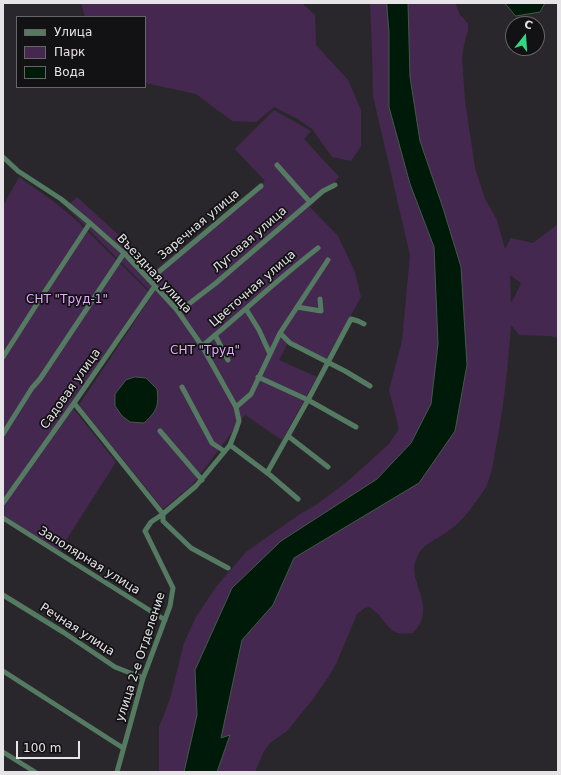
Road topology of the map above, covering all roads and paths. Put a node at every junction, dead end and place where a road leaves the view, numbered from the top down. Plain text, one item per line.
1 (3, 157) edge
2 (277, 165) dead end
3 (335, 185) dead end
4 (261, 186) dead end
5 (309, 201) junction
6 (90, 222) junction
7 (318, 248) dead end
8 (124, 253) junction
9 (328, 260) dead end
10 (149, 280) junction
11 (155, 286) junction
12 (320, 299) dead end
13 (297, 307) junction
14 (246, 308) junction
15 (177, 310) junction
16 (364, 324) dead end
17 (280, 333) junction
18 (215, 335) junction
19 (202, 346) junction
20 (270, 354) junction
21 (3, 357) edge
22 (228, 360) dead end
23 (327, 363) junction
24 (258, 377) junction
25 (370, 386) dead end
26 (182, 387) dead end
27 (308, 400) junction
28 (74, 403) junction
29 (236, 407) junction
30 (356, 426) dead end
31 (160, 431) dead end
32 (3, 434) edge
33 (288, 436) junction
34 (230, 445) junction
35 (224, 451) junction
36 (328, 467) dead end
37 (267, 473) junction
38 (202, 480) junction
39 (298, 499) dead end
40 (3, 503) edge
41 (163, 514) junction
42 (3, 518) edge
43 (228, 568) dead end
44 (3, 595) edge
45 (164, 620) junction
46 (3, 672) edge
47 (143, 678) junction
48 (123, 748) junction
49 (3, 752) edge
50 (35, 772) edge
51 (117, 772) edge

1 - 6 street, Въездная улица
2 - 5 street
3 - 5 street, Луговая улица
4 - 10 street, Заречная улица
5 - 15 street, Луговая улица
6 - 8 street, Въездная улица
6 - 21 street
7 - 14 street, Цветочная улица
8 - 10 street, Въездная улица
8 - 32 street
9 - 13 street
10 - 11 street, Въездная улица
11 - 15 street, Въездная улица
11 - 28 street, Садовая улица
12 - 13 street
13 - 17 street
14 - 18 street, Цветочная улица
14 - 20 street
15 - 19 street, Въездная улица
16 - 23 street
17 - 20 street
17 - 23 street
18 - 19 street, Цветочная улица
18 - 22 street
19 - 29 street, Въездная улица
20 - 24 street
23 - 25 street
23 - 27 street
24 - 27 street
24 - 29 street
26 - 35 street
27 - 30 street
27 - 33 street
28 - 40 street, Садовая улица
28 - 41 street
29 - 34 street, Въездная улица
31 - 38 street
33 - 36 street
33 - 37 street
34 - 35 street, улица 2-е Отделение
34 - 37 street
35 - 38 street, улица 2-е Отделение
37 - 39 street
38 - 41 street, улица 2-е Отделение
41 - 43 street
41 - 45 street, улица 2-е Отделение
42 - 45 street, Заполярная улица
44 - 47 street, Речная улица
45 - 47 street, улица 2-е Отделение
46 - 48 street
47 - 48 street, улица 2-е Отделение
48 - 51 street, улица 2-е Отделение
49 - 50 street

